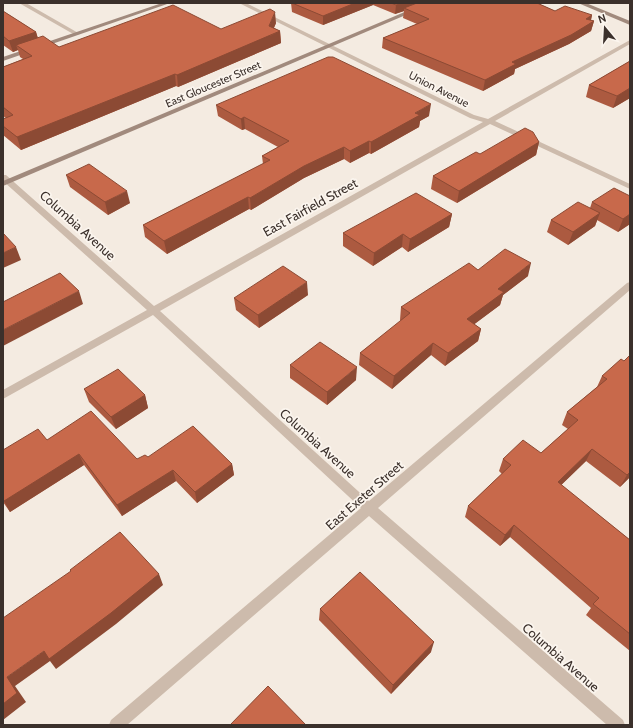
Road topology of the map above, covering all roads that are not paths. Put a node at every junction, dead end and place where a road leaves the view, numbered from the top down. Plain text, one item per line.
1 (22, 3) edge
2 (168, 3) edge
3 (242, 3) edge
4 (431, 3) edge
5 (581, 3) edge
6 (630, 23) edge
7 (77, 34) junction
8 (630, 42) edge
9 (330, 46) junction
10 (3, 59) edge
11 (489, 121) junction
12 (5, 181) edge
13 (630, 187) edge
14 (630, 285) edge
15 (152, 310) junction
16 (3, 396) edge
17 (370, 509) junction
18 (116, 725) edge
19 (618, 725) edge

1 - 7 street
2 - 7 street
3 - 9 street, Union Avenue
4 - 9 street, East Gloucester Street
5 - 6 street
7 - 10 street
8 - 11 street, East Fairfield Street
9 - 11 street, Union Avenue
9 - 12 street, East Gloucester Street
11 - 13 street, Union Avenue
11 - 15 street, East Fairfield Street
12 - 15 street, Columbia Avenue
14 - 17 street, East Exeter Street
15 - 16 street, East Fairfield Street
15 - 17 street, Columbia Avenue
17 - 18 street, East Exeter Street
17 - 19 street, Columbia Avenue

